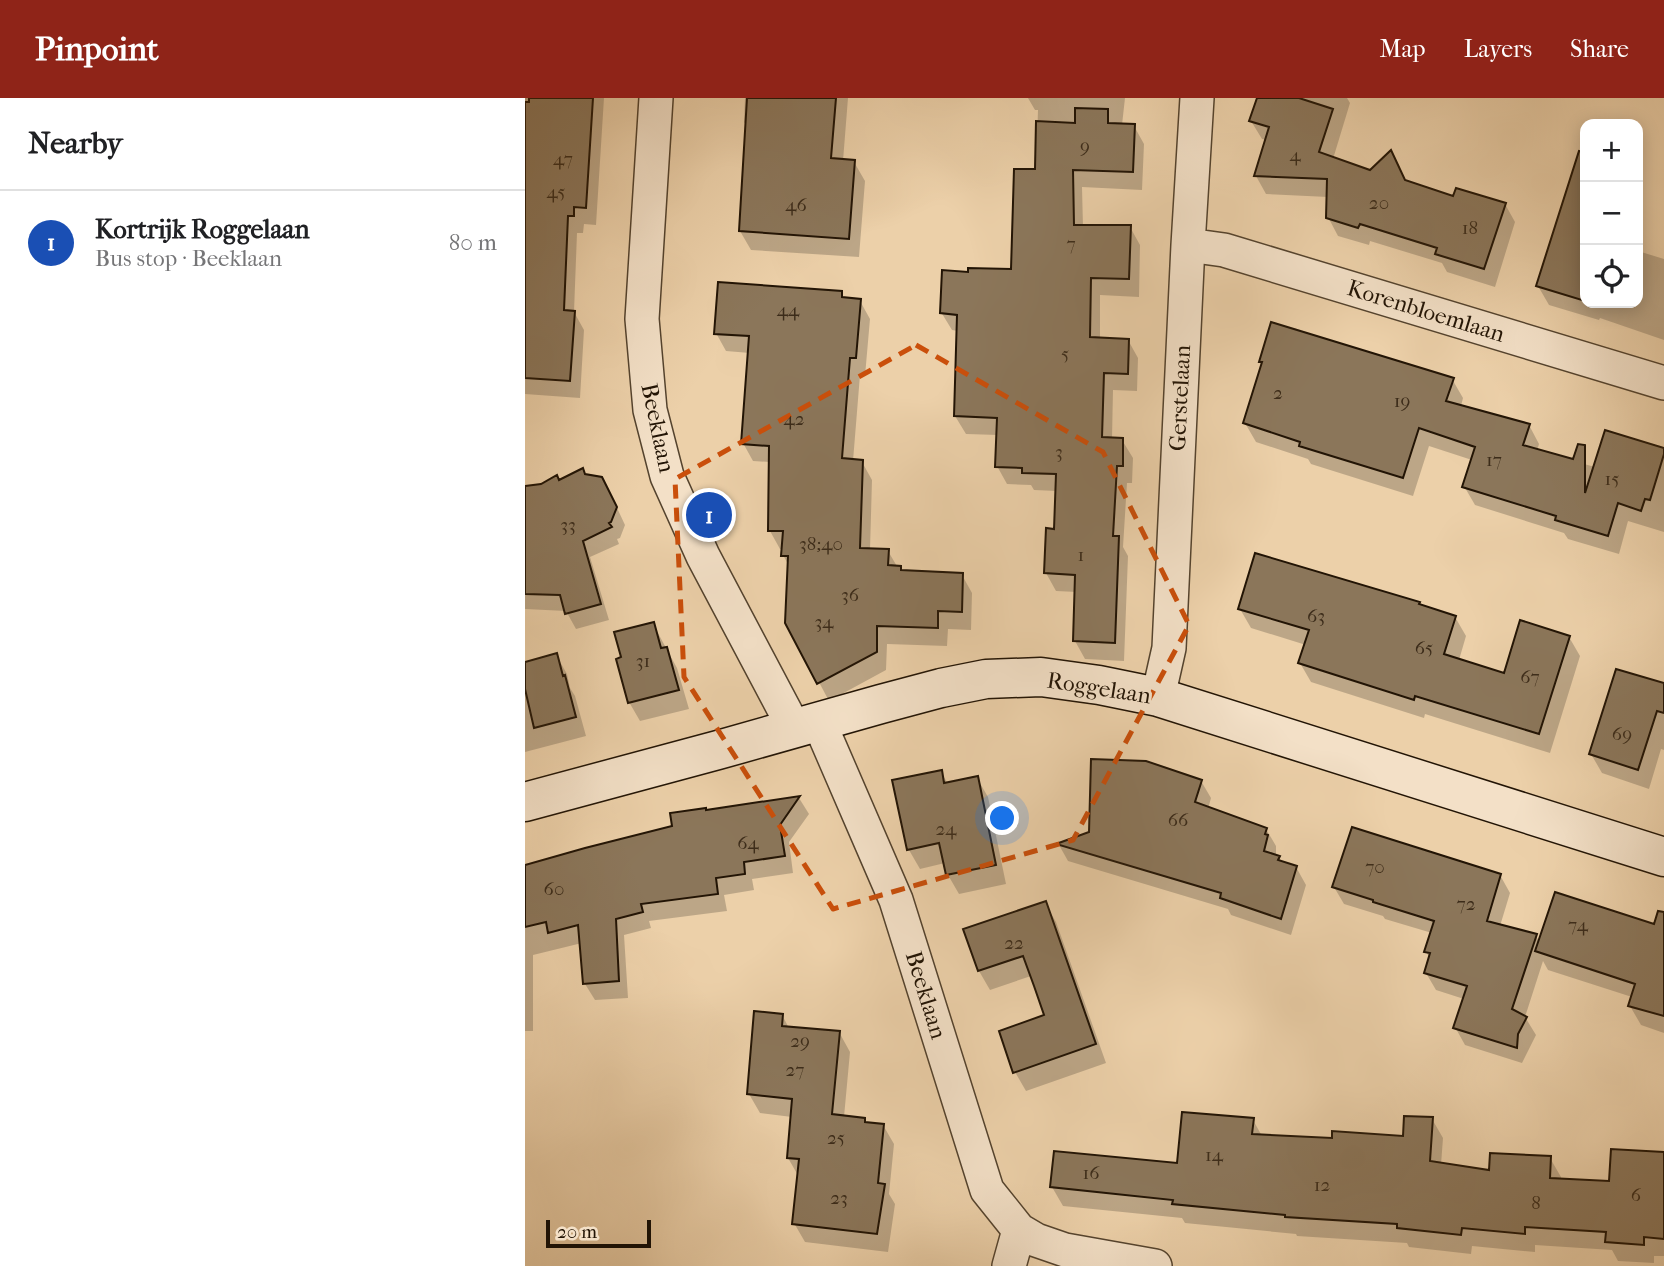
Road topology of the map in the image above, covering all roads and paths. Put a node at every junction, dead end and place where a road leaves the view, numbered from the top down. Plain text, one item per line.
1 (656, 98) edge
2 (1197, 98) edge
3 (1188, 245) junction
4 (1664, 383) edge
5 (1158, 697) junction
6 (806, 725) junction
7 (525, 802) edge
8 (1664, 857) edge
9 (1019, 1230) junction
10 (1009, 1266) edge
11 (1154, 1266) edge

1 - 6 street, Beeklaan
2 - 3 street, Gerstelaan
3 - 4 street, Korenbloemlaan
3 - 5 street, Gerstelaan
5 - 6 street, Roggelaan
5 - 8 street, Roggelaan
6 - 7 street, Roggelaan
6 - 9 street, Beeklaan
9 - 10 street
9 - 11 street

